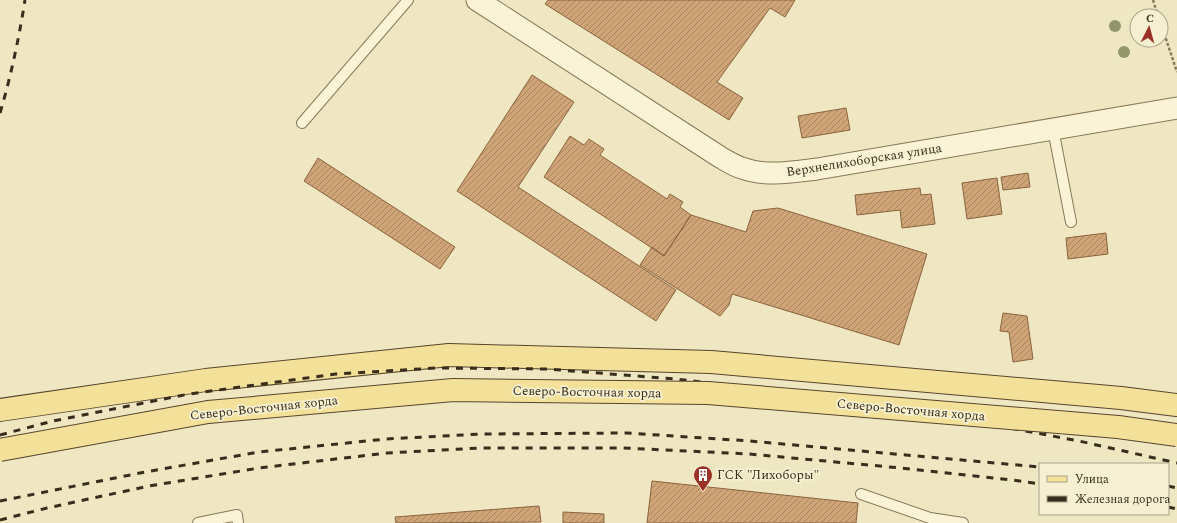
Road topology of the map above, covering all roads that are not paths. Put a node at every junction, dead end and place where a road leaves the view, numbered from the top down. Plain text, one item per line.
1 (408, 0) edge
2 (477, 0) edge
3 (1177, 108) edge
4 (302, 123) dead end
5 (1053, 129) junction
6 (1071, 222) dead end
7 (1177, 405) edge
8 (0, 410) edge
9 (1177, 434) edge
10 (0, 450) edge
11 (861, 494) dead end
12 (198, 523) edge
13 (238, 523) edge
14 (963, 523) edge

1 - 4 lane
2 - 5 street, Верхнелихоборская улица
3 - 5 street, Верхнелихоборская улица
5 - 6 lane
7 - 8 main road
9 - 10 main road, Северо-Восточная хорда, bridge
11 - 14 lane
12 - 13 lane

